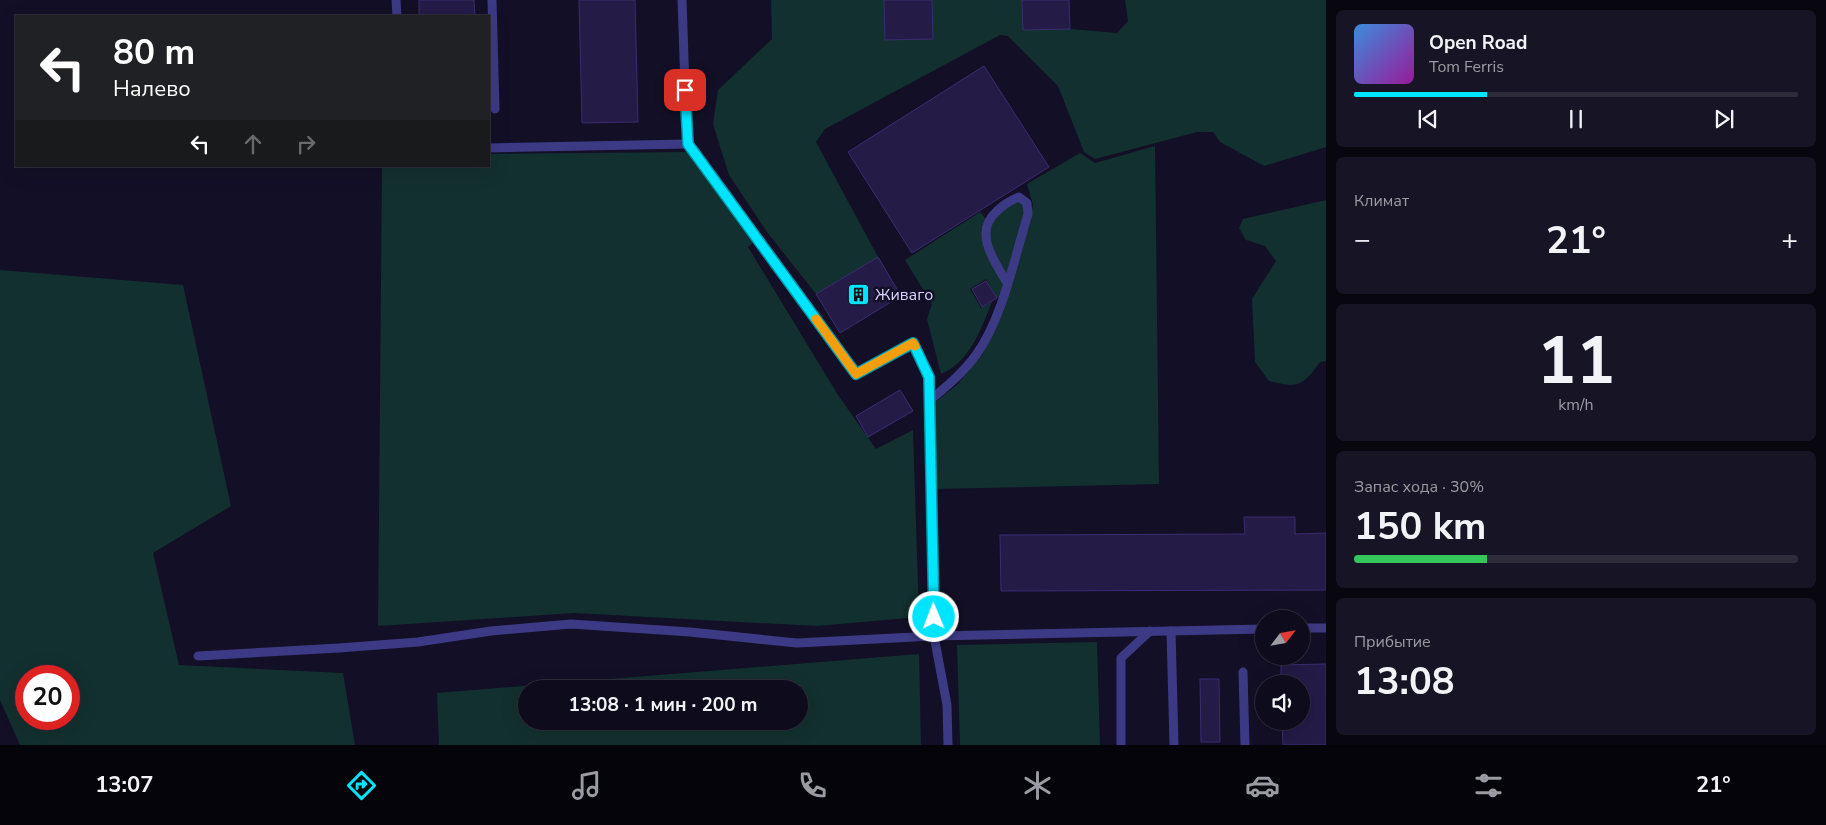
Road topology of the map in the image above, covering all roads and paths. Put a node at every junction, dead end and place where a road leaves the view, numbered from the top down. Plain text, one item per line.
1 (396, 0) edge
2 (492, 0) edge
3 (682, 0) edge
4 (396, 15) edge
5 (495, 109) dead end
6 (688, 144) junction
7 (490, 148) edge
8 (1007, 284) junction
9 (929, 400) junction
10 (1310, 628) edge
11 (1326, 628) edge
12 (1255, 629) edge
13 (1150, 631) junction
14 (1171, 631) junction
15 (934, 636) junction
16 (198, 656) dead end
17 (1243, 672) dead end
18 (948, 745) edge
19 (1121, 745) edge
20 (1174, 745) edge
21 (1244, 745) edge

1 - 4 lane
2 - 5 lane
3 - 6 lane
6 - 7 lane
6 - 9 lane
8 - 8 lane
8 - 9 lane
9 - 15 lane
10 - 11 lane
12 - 14 lane
13 - 14 lane
13 - 15 lane
13 - 19 lane
14 - 20 lane
15 - 16 lane
15 - 18 lane
17 - 21 lane

